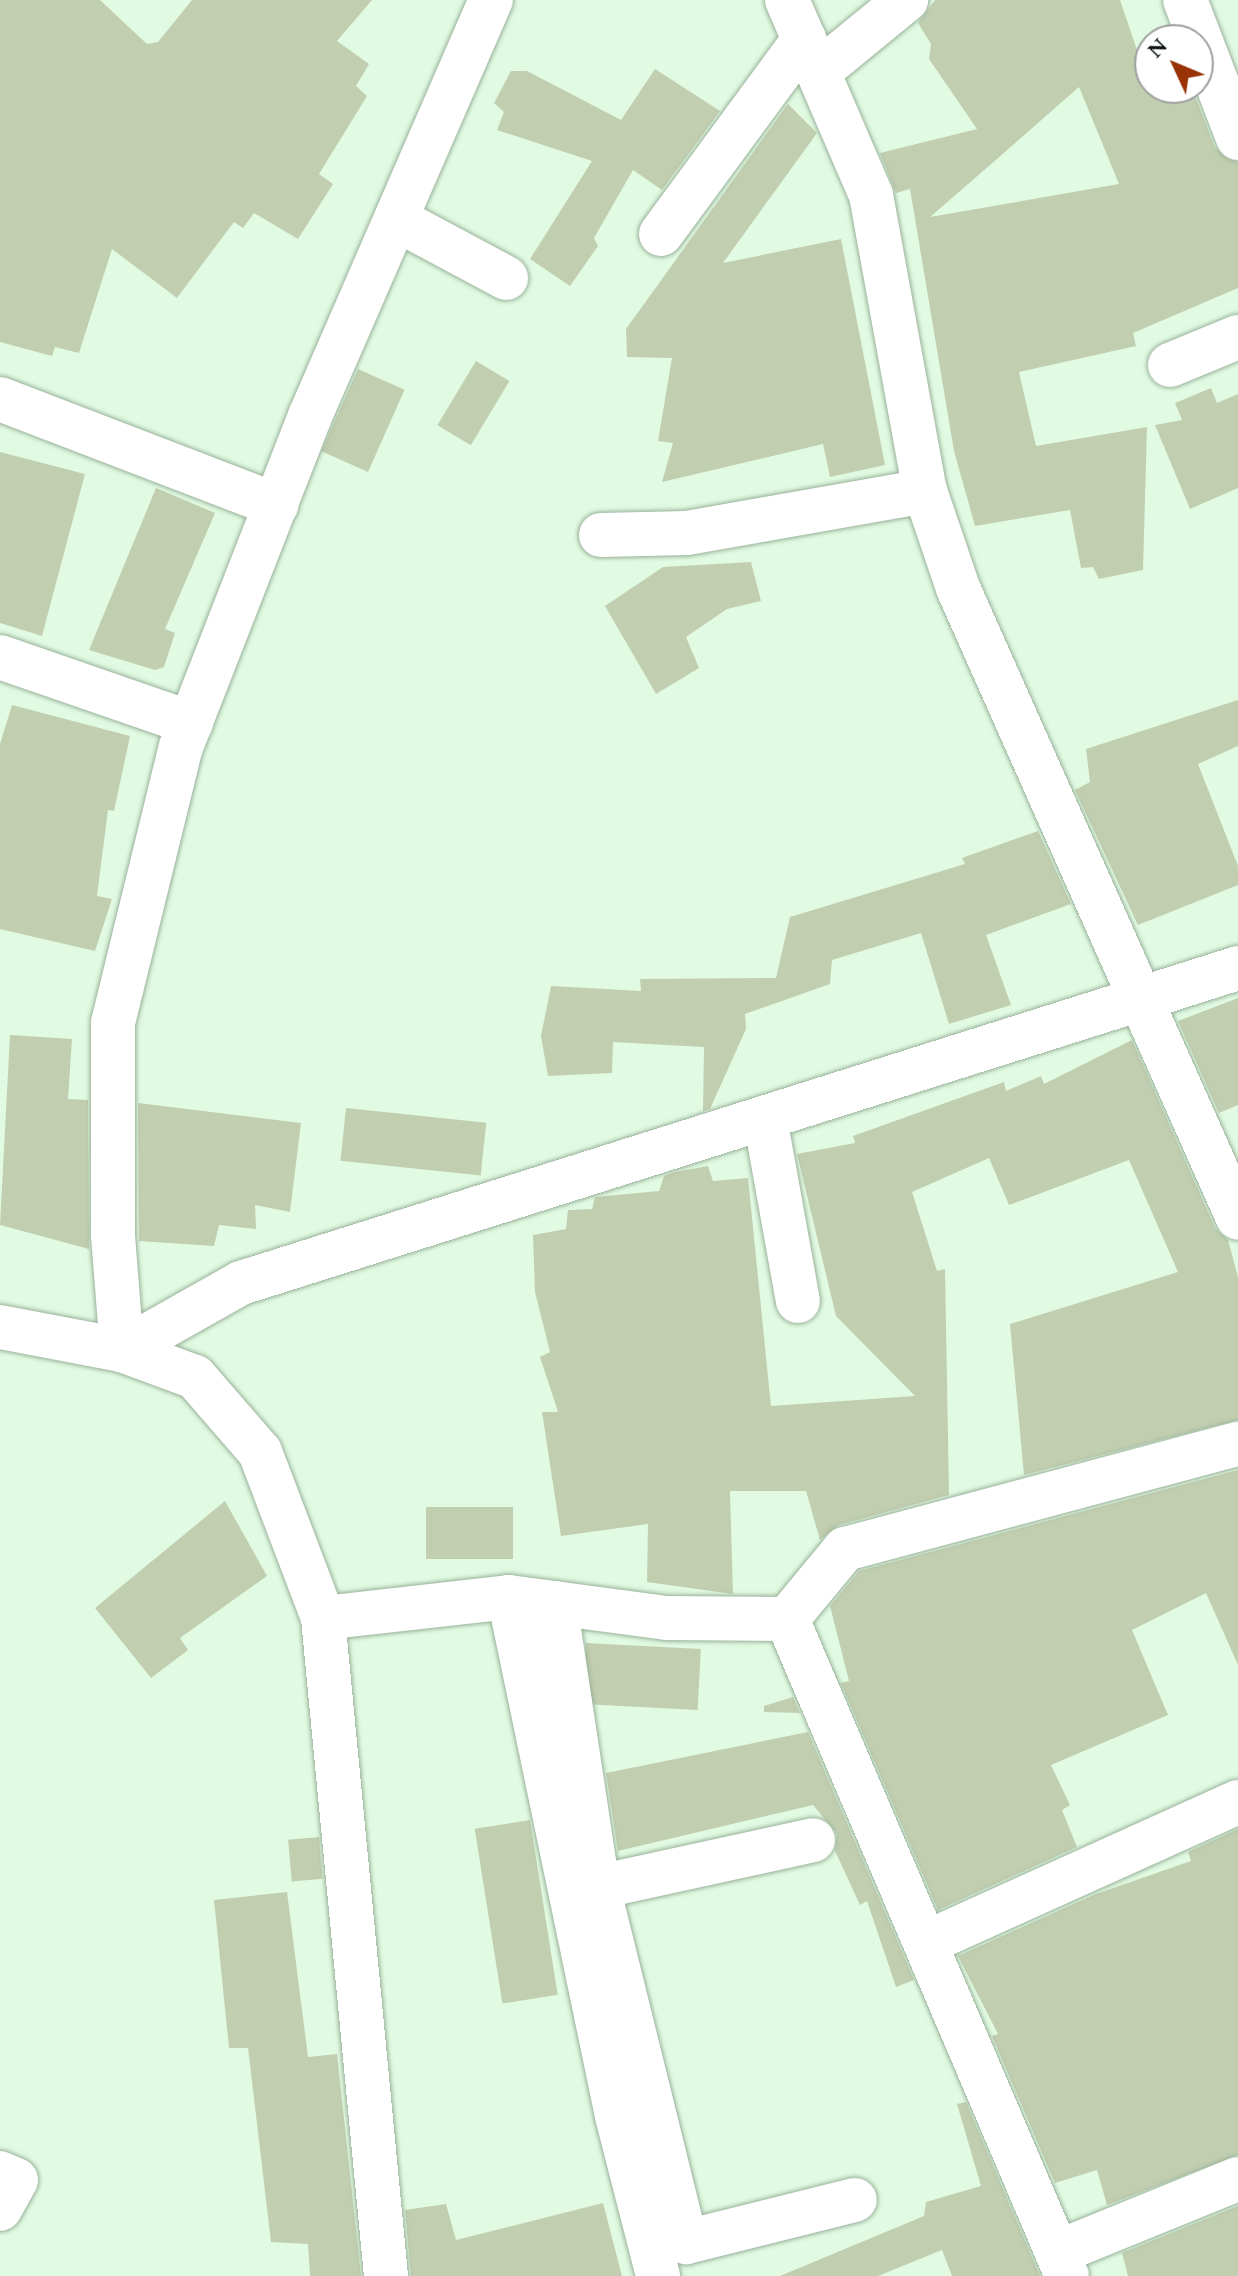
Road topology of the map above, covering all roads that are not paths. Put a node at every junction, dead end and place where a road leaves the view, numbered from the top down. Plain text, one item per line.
1 (491, 0) edge
2 (906, 0) edge
3 (1185, 0) edge
4 (803, 37) edge
5 (1238, 138) edge
6 (396, 219) junction
7 (661, 234) dead end
8 (506, 278) dead end
9 (1238, 337) edge
10 (1170, 365) dead end
11 (0, 399) edge
12 (925, 491) junction
13 (276, 505) junction
14 (601, 535) dead end
15 (0, 657) edge
16 (191, 723) junction
17 (1238, 968) edge
18 (1141, 1000) junction
19 (765, 1118) junction
20 (1238, 1218) edge
21 (798, 1301) dead end
22 (0, 1327) edge
23 (122, 1350) junction
24 (1238, 1444) edge
25 (509, 1597) junction
26 (555, 1603) junction
27 (323, 1618) junction
28 (787, 1619) junction
29 (1238, 1802) edge
30 (813, 1840) dead end
31 (598, 1887) junction
32 (930, 1941) junction
33 (0, 2173) edge
34 (1238, 2179) edge
35 (855, 2200) dead end
36 (0, 2209) edge
37 (1062, 2264) edge
38 (386, 2276) edge
39 (658, 2276) edge

1 - 6 street
2 - 4 street
3 - 5 street
4 - 7 street
4 - 12 street
6 - 8 street
6 - 13 street
9 - 10 street
11 - 13 street
12 - 14 street
12 - 18 street
13 - 16 street
15 - 16 street
16 - 23 street
17 - 18 street
18 - 19 street
18 - 20 street
19 - 21 street
19 - 23 street
22 - 23 street
23 - 27 street
24 - 28 street
25 - 26 street
25 - 27 street
25 - 39 street
26 - 28 street
26 - 31 street
27 - 38 street
28 - 32 street
29 - 32 street
30 - 31 street
31 - 35 street
32 - 37 street
33 - 36 street
34 - 37 street

